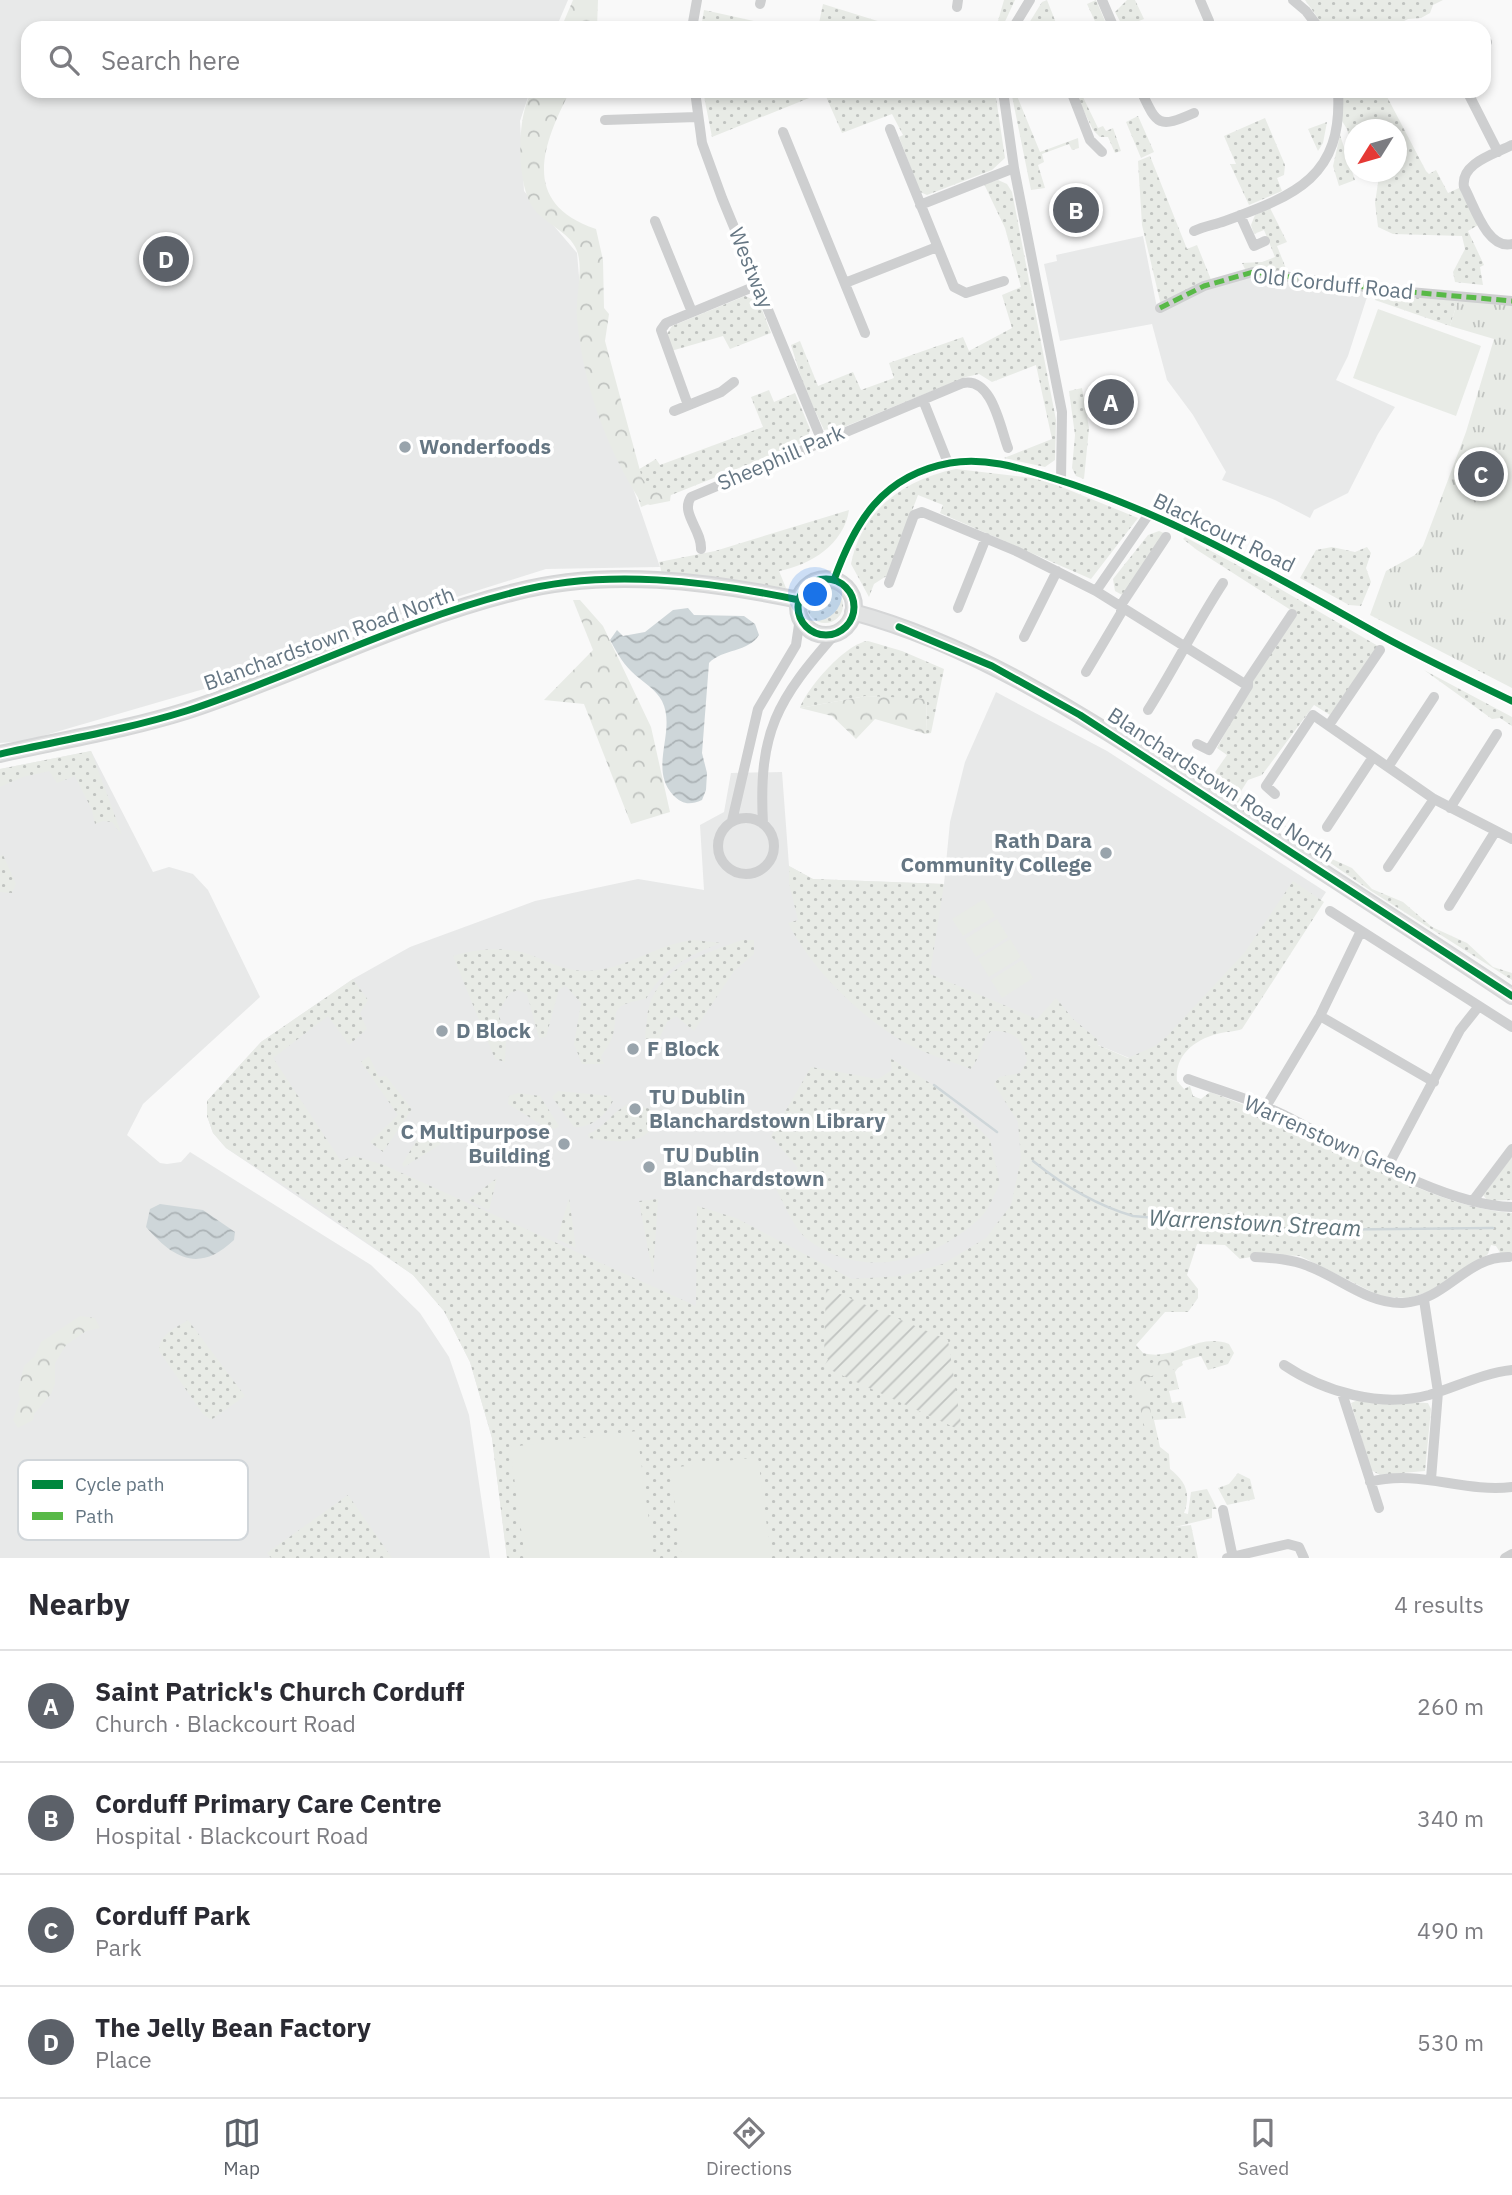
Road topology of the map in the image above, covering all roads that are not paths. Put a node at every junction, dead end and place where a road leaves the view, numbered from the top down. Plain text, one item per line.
1 (697, 0) edge
2 (1030, 0) edge
3 (1200, 0) edge
4 (1292, 0) edge
5 (1116, 1) edge
6 (1104, 4) edge
7 (693, 21) edge
8 (1017, 21) edge
9 (1111, 21) edge
10 (1209, 21) dead end
11 (1314, 21) edge
12 (696, 98) edge
13 (1004, 98) edge
14 (1074, 98) edge
15 (1144, 98) edge
16 (1337, 98) edge
17 (1471, 98) edge
18 (1194, 113) dead end
19 (697, 117) junction
20 (604, 120) dead end
21 (890, 129) dead end
22 (783, 132) dead end
23 (1512, 145) edge
24 (1102, 152) dead end
25 (1498, 152) junction
26 (1014, 169) junction
27 (920, 205) junction
28 (1240, 215) junction
29 (655, 221) dead end
30 (1194, 231) dead end
31 (1265, 241) dead end
32 (1512, 244) edge
33 (937, 247) junction
34 (1004, 281) dead end
35 (845, 283) junction
36 (758, 285) junction
37 (1512, 302) edge
38 (1160, 308) dead end
39 (692, 312) junction
40 (865, 333) dead end
41 (734, 382) dead end
42 (923, 400) junction
43 (688, 405) junction
44 (674, 411) dead end
45 (822, 440) junction
46 (1008, 448) dead end
47 (948, 463) junction
48 (1061, 480) junction
49 (1149, 514) junction
50 (1166, 537) dead end
51 (986, 538) junction
52 (701, 549) dead end
53 (1057, 571) junction
54 (834, 580) junction
55 (889, 583) dead end
56 (1223, 583) dead end
57 (1096, 591) junction
58 (799, 600) junction
59 (1121, 605) junction
60 (958, 608) dead end
61 (853, 612) junction
62 (1292, 614) dead end
63 (800, 618) junction
64 (837, 632) junction
65 (1024, 637) dead end
66 (1184, 645) junction
67 (1380, 650) dead end
68 (1086, 672) dead end
69 (1248, 686) junction
70 (1434, 697) dead end
71 (1512, 701) edge
72 (1148, 710) dead end
73 (1329, 725) junction
74 (1497, 734) dead end
75 (1197, 744) dead end
76 (0, 754) edge
77 (1373, 757) junction
78 (1388, 767) junction
79 (1276, 794) dead end
80 (1434, 799) junction
81 (1450, 808) junction
82 (733, 821) junction
83 (763, 824) junction
84 (1327, 827) dead end
85 (1495, 832) junction
86 (1512, 839) edge
87 (1388, 867) dead end
88 (1449, 906) dead end
89 (1330, 911) dead end
90 (1361, 930) junction
91 (1512, 996) edge
92 (1479, 1006) junction
93 (1320, 1016) junction
94 (1512, 1027) edge
95 (1188, 1079) dead end
96 (1434, 1083) junction
97 (1265, 1108) junction
98 (1512, 1149) edge
99 (1388, 1166) junction
100 (1472, 1202) junction
101 (1512, 1207) edge
102 (1509, 1257) dead end
103 (1255, 1258) dead end
104 (1423, 1300) junction
105 (1284, 1365) dead end
106 (1512, 1370) edge
107 (1438, 1392) junction
108 (1342, 1393) junction
109 (1430, 1479) junction
110 (1370, 1482) junction
111 (1512, 1487) edge
112 (1379, 1508) dead end
113 (1223, 1510) dead end
114 (1512, 1554) edge
115 (1231, 1557) edge
116 (1304, 1558) edge
117 (1505, 1558) edge

1 - 7 street
2 - 8 street
3 - 10 street
4 - 11 street
5 - 6 street
6 - 9 street
12 - 19 street, Westway
13 - 26 street
14 - 24 street
15 - 18 street
16 - 28 street
17 - 25 street
19 - 20 street
19 - 36 street, Westway
21 - 27 street
22 - 35 street
23 - 25 street
25 - 32 street
26 - 27 street
26 - 48 street
27 - 33 street
28 - 30 street
28 - 31 street
29 - 39 street
33 - 34 street
33 - 35 street
35 - 40 street
36 - 39 street
36 - 45 street, Westway
37 - 38 street, Old Corduff Road
39 - 43 street
41 - 43 street
42 - 45 street, Sheephill Park
42 - 46 street, Sheephill Park
42 - 47 street
43 - 44 street
45 - 52 street, Sheephill Park
47 - 48 street, Blackcourt Road
47 - 54 street, Blackcourt Road
48 - 49 street, Blackcourt Road
49 - 57 street
49 - 71 street, Blackcourt Road
50 - 59 street
51 - 53 street
51 - 55 street
51 - 60 street
53 - 57 street
53 - 65 street
54 - 58 main road
54 - 61 main road
56 - 66 street
57 - 59 street
58 - 63 main road
58 - 76 main road, Blanchardstown Road North
59 - 66 street
59 - 68 street
61 - 64 main road
61 - 91 main road, Blanchardstown Road North
62 - 69 street
63 - 64 main road
63 - 82 street
64 - 83 street
66 - 69 street
66 - 72 street
67 - 73 street
69 - 75 street
70 - 78 street
73 - 77 street
73 - 79 street
74 - 81 street
77 - 78 street
77 - 84 street
78 - 80 street
80 - 81 street
80 - 87 street
81 - 85 street
82 - 83 street
82 - 83 street
85 - 86 street
85 - 88 street
89 - 90 street
90 - 92 street
90 - 93 street
92 - 94 street
92 - 96 street
93 - 96 street
93 - 97 street
95 - 97 street, Warrenstown Green
96 - 99 street
97 - 99 street, Warrenstown Green
98 - 100 street
99 - 100 street, Warrenstown Green
100 - 101 street, Warrenstown Green
102 - 104 street
103 - 104 street
104 - 107 street
105 - 108 street
106 - 107 street
107 - 108 street
107 - 109 street
108 - 110 street
109 - 110 street
109 - 111 street
110 - 112 street
113 - 115 street
114 - 117 street
115 - 116 street

